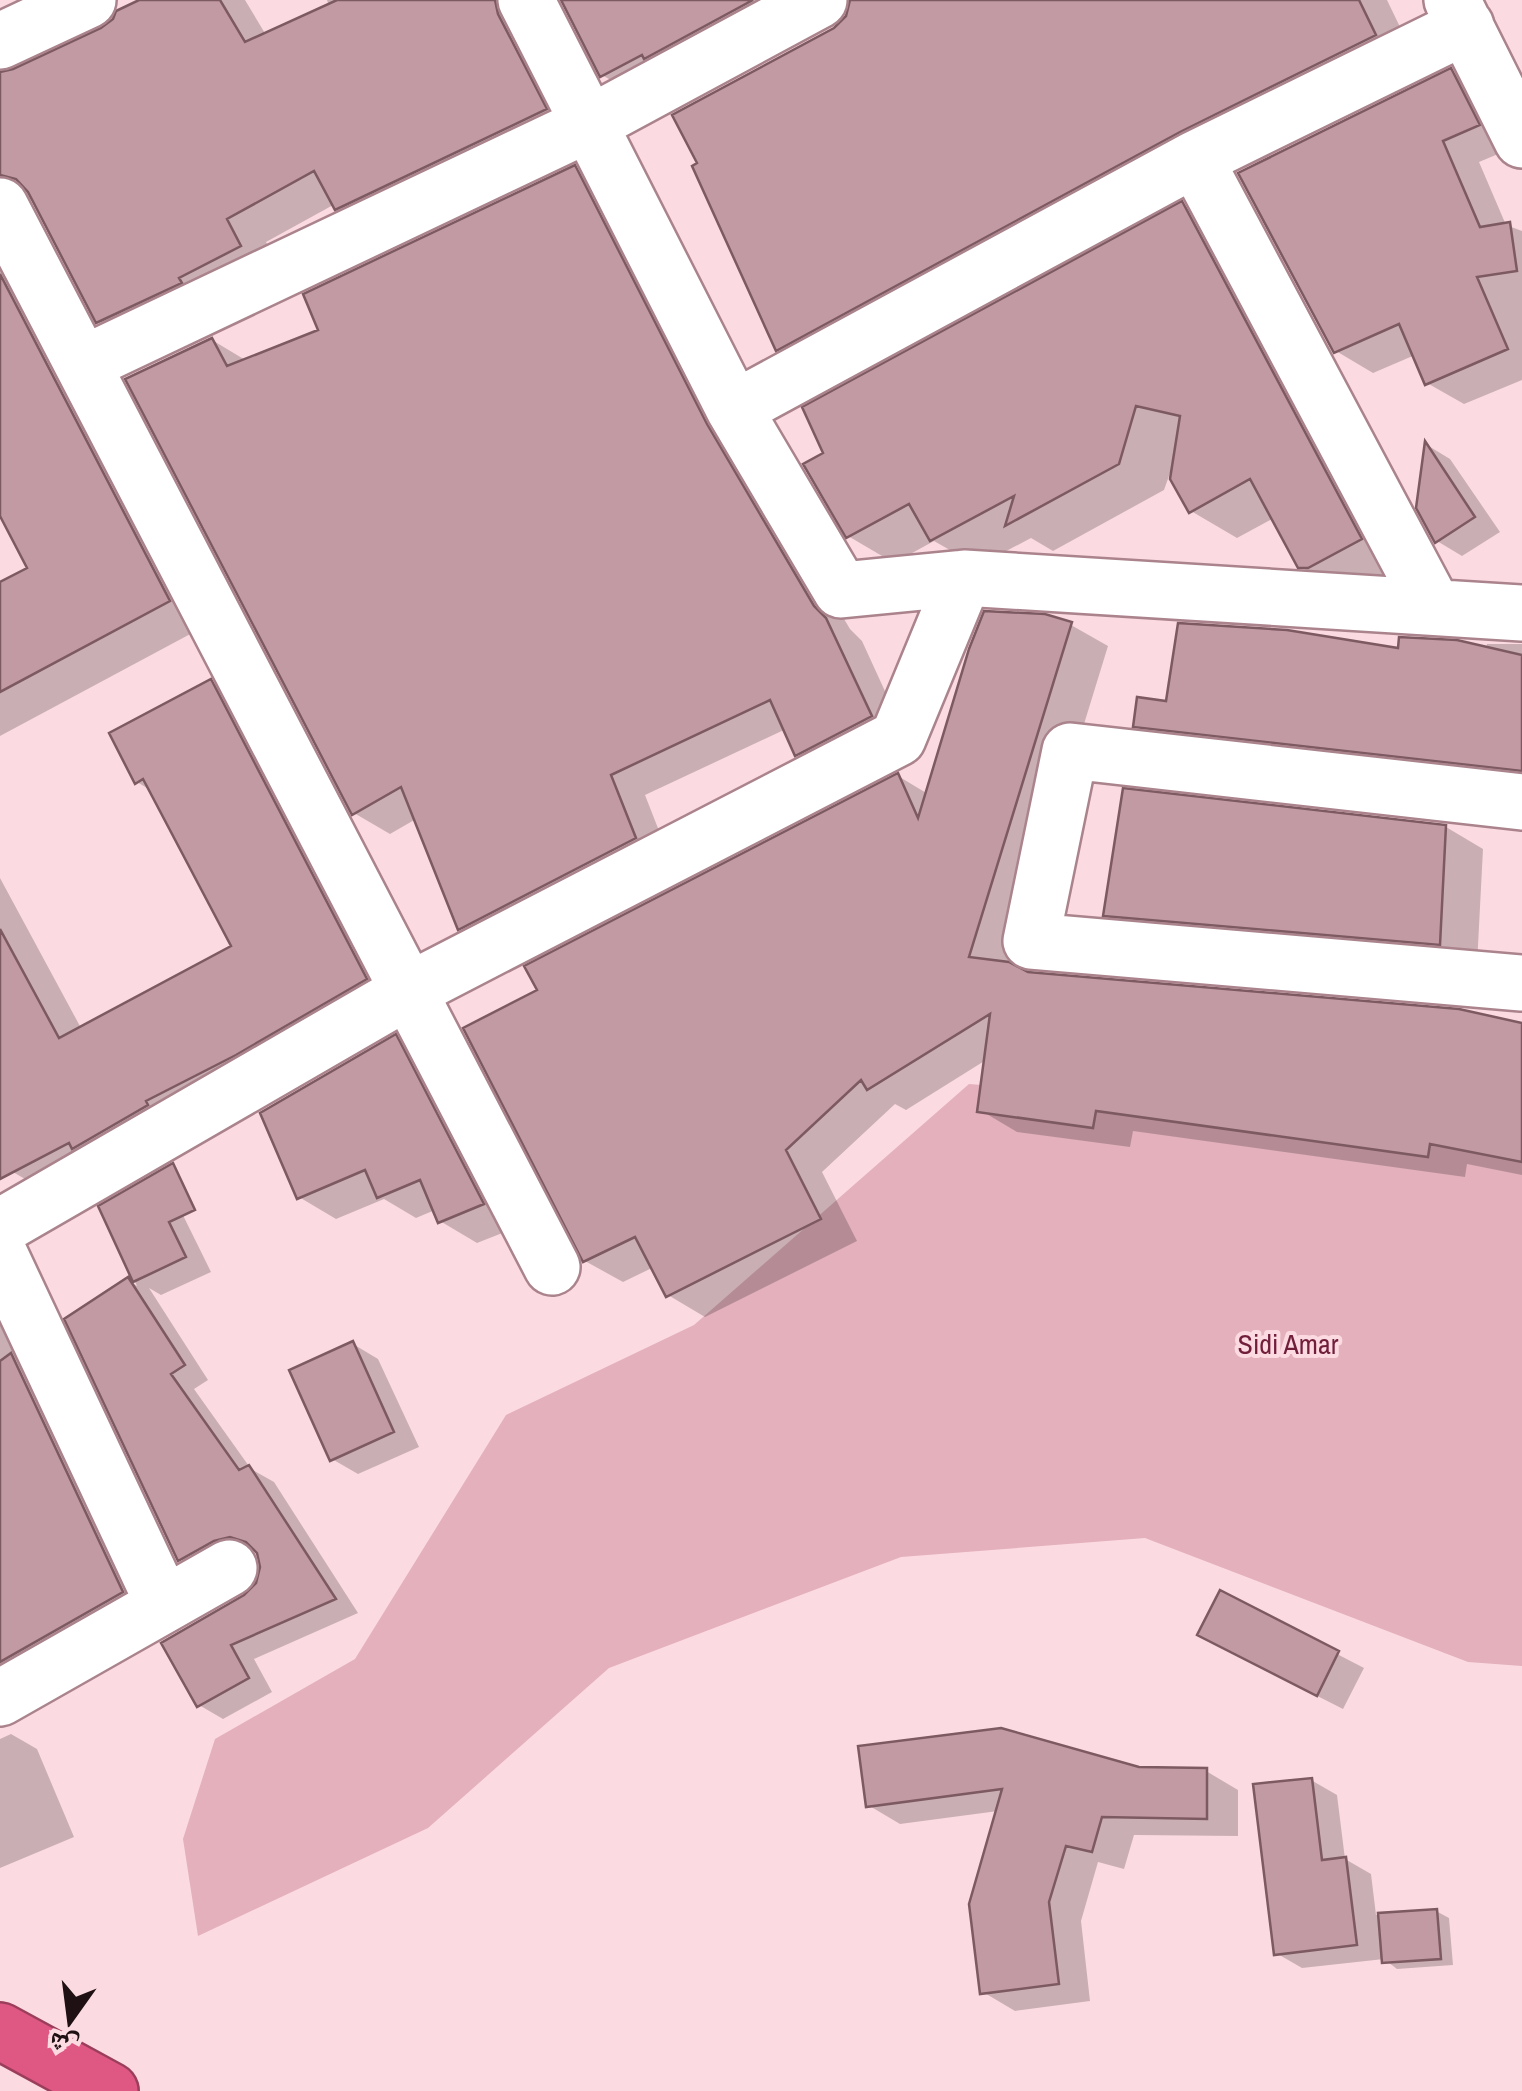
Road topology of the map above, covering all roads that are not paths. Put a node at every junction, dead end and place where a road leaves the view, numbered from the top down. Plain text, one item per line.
1 (88, 0) edge
2 (526, 0) edge
3 (819, 0) edge
4 (1459, 13) edge
5 (0, 41) edge
6 (591, 123) junction
7 (1522, 140) edge
8 (1195, 159) junction
9 (0, 206) edge
10 (84, 364) junction
11 (734, 409) junction
12 (964, 578) junction
13 (1433, 606) junction
14 (1522, 613) edge
15 (1522, 802) edge
16 (1522, 983) edge
17 (410, 990) junction
18 (0, 1227) edge
19 (0, 1256) edge
20 (552, 1268) dead end
21 (229, 1568) dead end
22 (164, 1605) junction
23 (0, 1698) edge
24 (0, 2031) edge
25 (110, 2091) edge

1 - 5 street
2 - 6 street
3 - 6 street
4 - 7 street
4 - 8 street
6 - 10 street
6 - 11 street
8 - 11 street
8 - 13 street
9 - 10 street
10 - 17 street
11 - 12 street
12 - 13 street
12 - 17 street
13 - 14 street
15 - 16 street
17 - 18 street
17 - 20 street
19 - 22 street
21 - 22 street
22 - 23 street
24 - 25 highway

